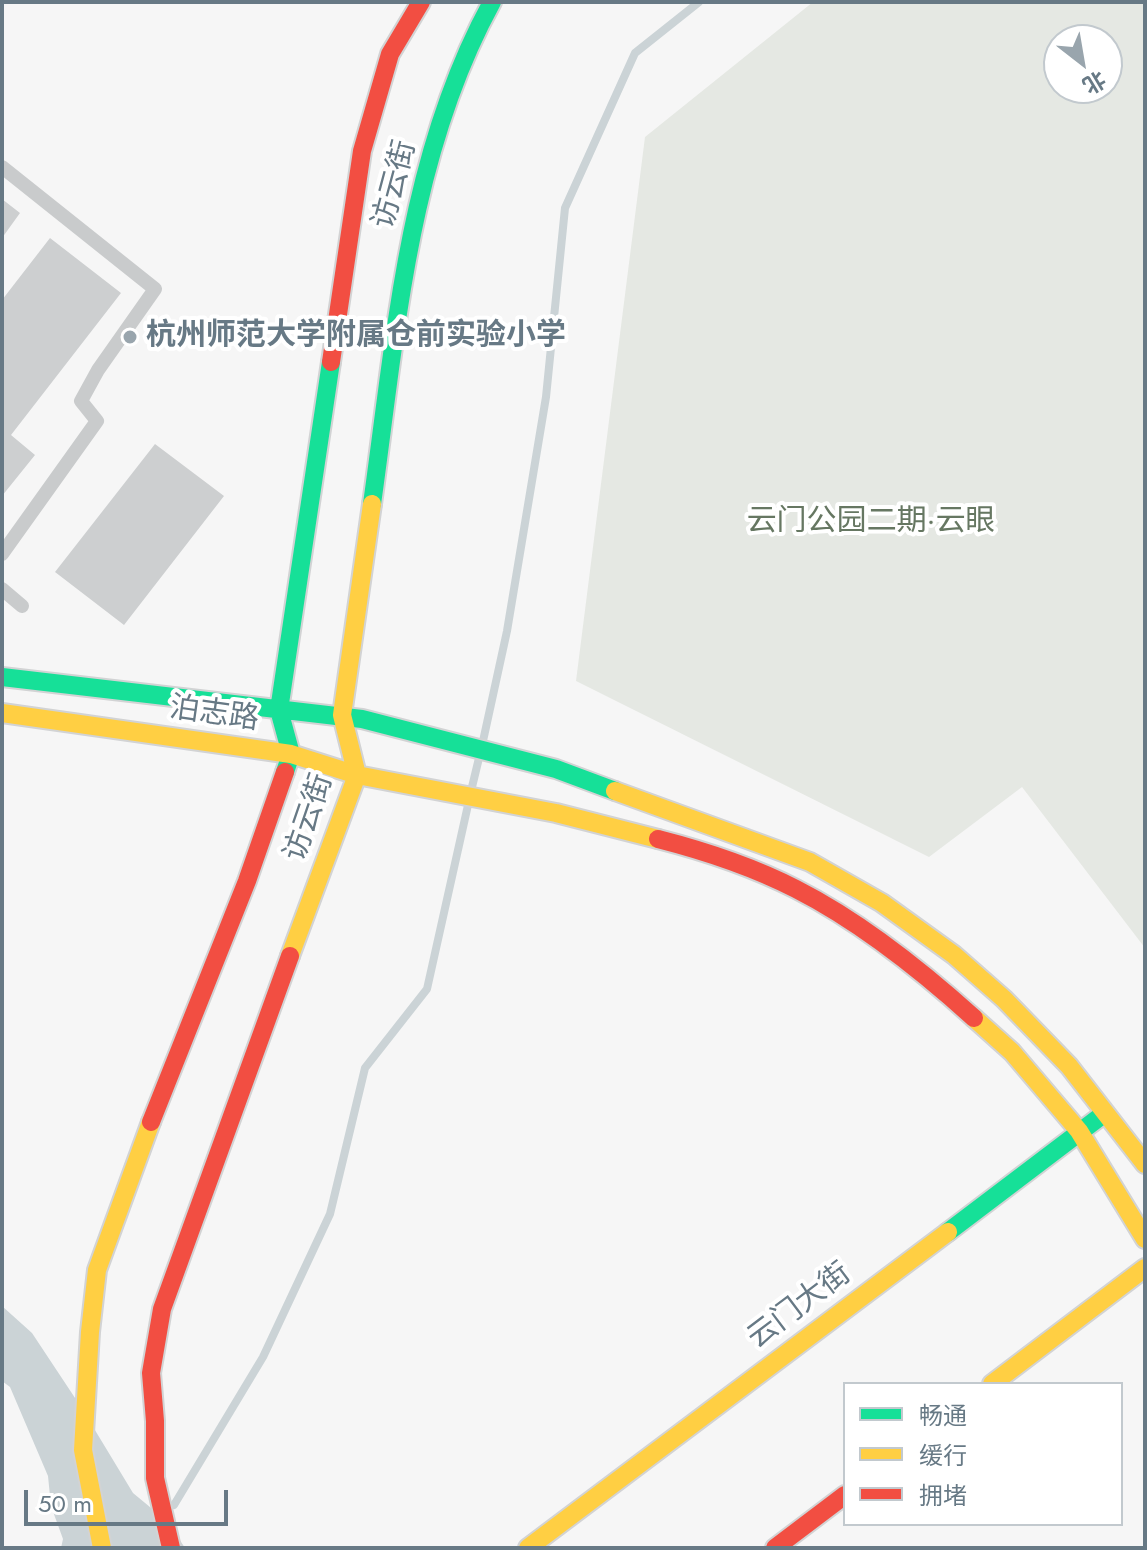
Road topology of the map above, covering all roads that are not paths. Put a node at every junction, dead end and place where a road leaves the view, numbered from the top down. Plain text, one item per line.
1 (492, 2) edge
2 (412, 9) edge
3 (2, 167) edge
4 (2, 554) edge
5 (2, 589) edge
6 (22, 606) dead end
7 (2, 677) edge
8 (279, 710) junction
9 (2, 713) edge
10 (342, 715) junction
11 (291, 754) junction
12 (357, 775) junction
13 (1106, 1112) junction
14 (1079, 1131) junction
15 (1145, 1164) edge
16 (1145, 1239) edge
17 (1145, 1268) edge
18 (995, 1382) edge
19 (843, 1497) edge
20 (102, 1548) edge
21 (171, 1548) edge
22 (528, 1548) edge
23 (775, 1548) edge

1 - 10 main road, 访云街
2 - 8 main road, 访云街
3 - 4 lane
5 - 6 lane
7 - 8 main road, 泊志路
8 - 10 main road, 泊志路
8 - 11 main road, 访云街
9 - 11 main road, 泊志路
10 - 12 main road, 访云街
10 - 13 main road, 泊志路
11 - 12 main road, 泊志路
11 - 20 main road, 访云街
12 - 14 main road, 泊志路
12 - 21 main road, 访云街
13 - 14 main road, 云门大街
13 - 15 main road, 泊志路
14 - 16 main road, 泊志路
14 - 22 main road, 云门大街
17 - 18 main road
19 - 23 main road

